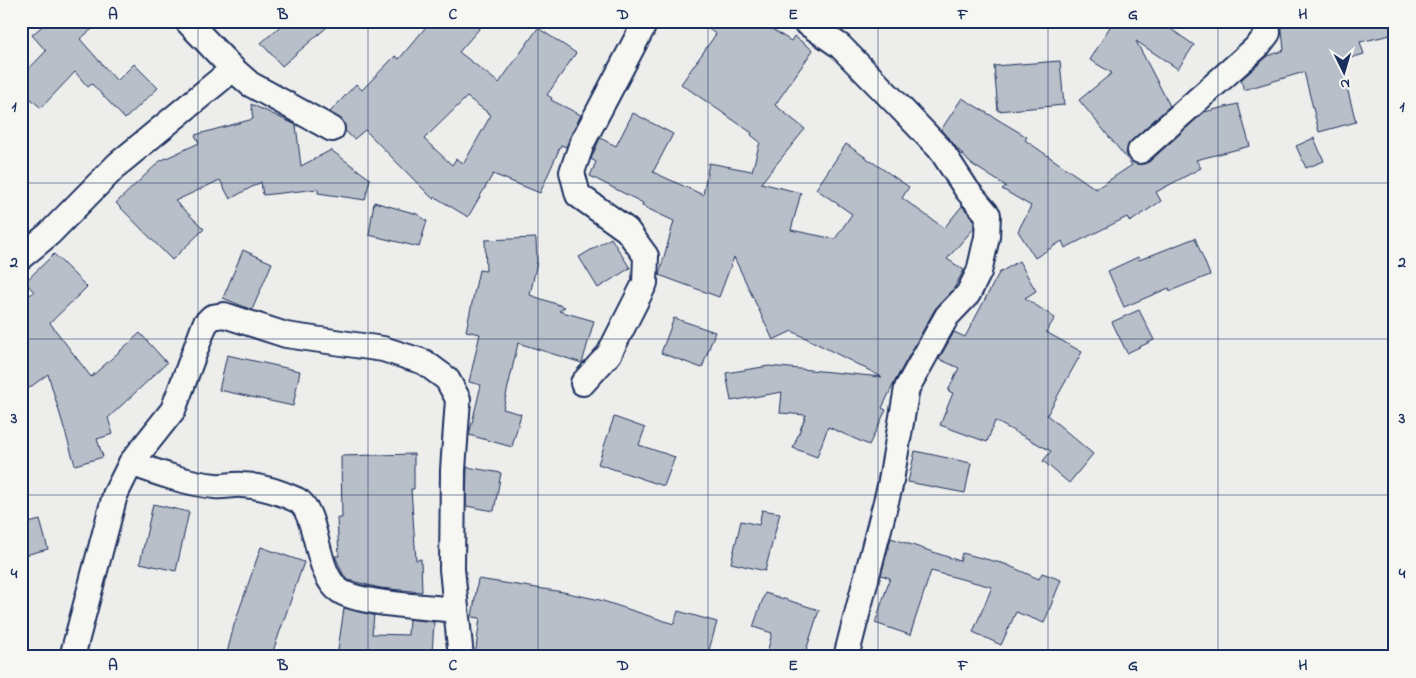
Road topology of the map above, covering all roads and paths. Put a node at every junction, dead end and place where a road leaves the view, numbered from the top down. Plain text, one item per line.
1 (188, 21) edge
2 (646, 21) edge
3 (804, 21) edge
4 (1267, 21) edge
5 (233, 69) junction
6 (332, 129) dead end
7 (1140, 151) dead end
8 (21, 257) edge
9 (583, 383) dead end
10 (131, 463) junction
11 (456, 610) junction
12 (72, 657) edge
13 (461, 657) edge
14 (846, 657) edge

1 - 5 street
2 - 9 street
3 - 14 street
4 - 7 street
5 - 6 street
5 - 8 street
10 - 11 street
10 - 11 street
10 - 12 street
11 - 13 street

